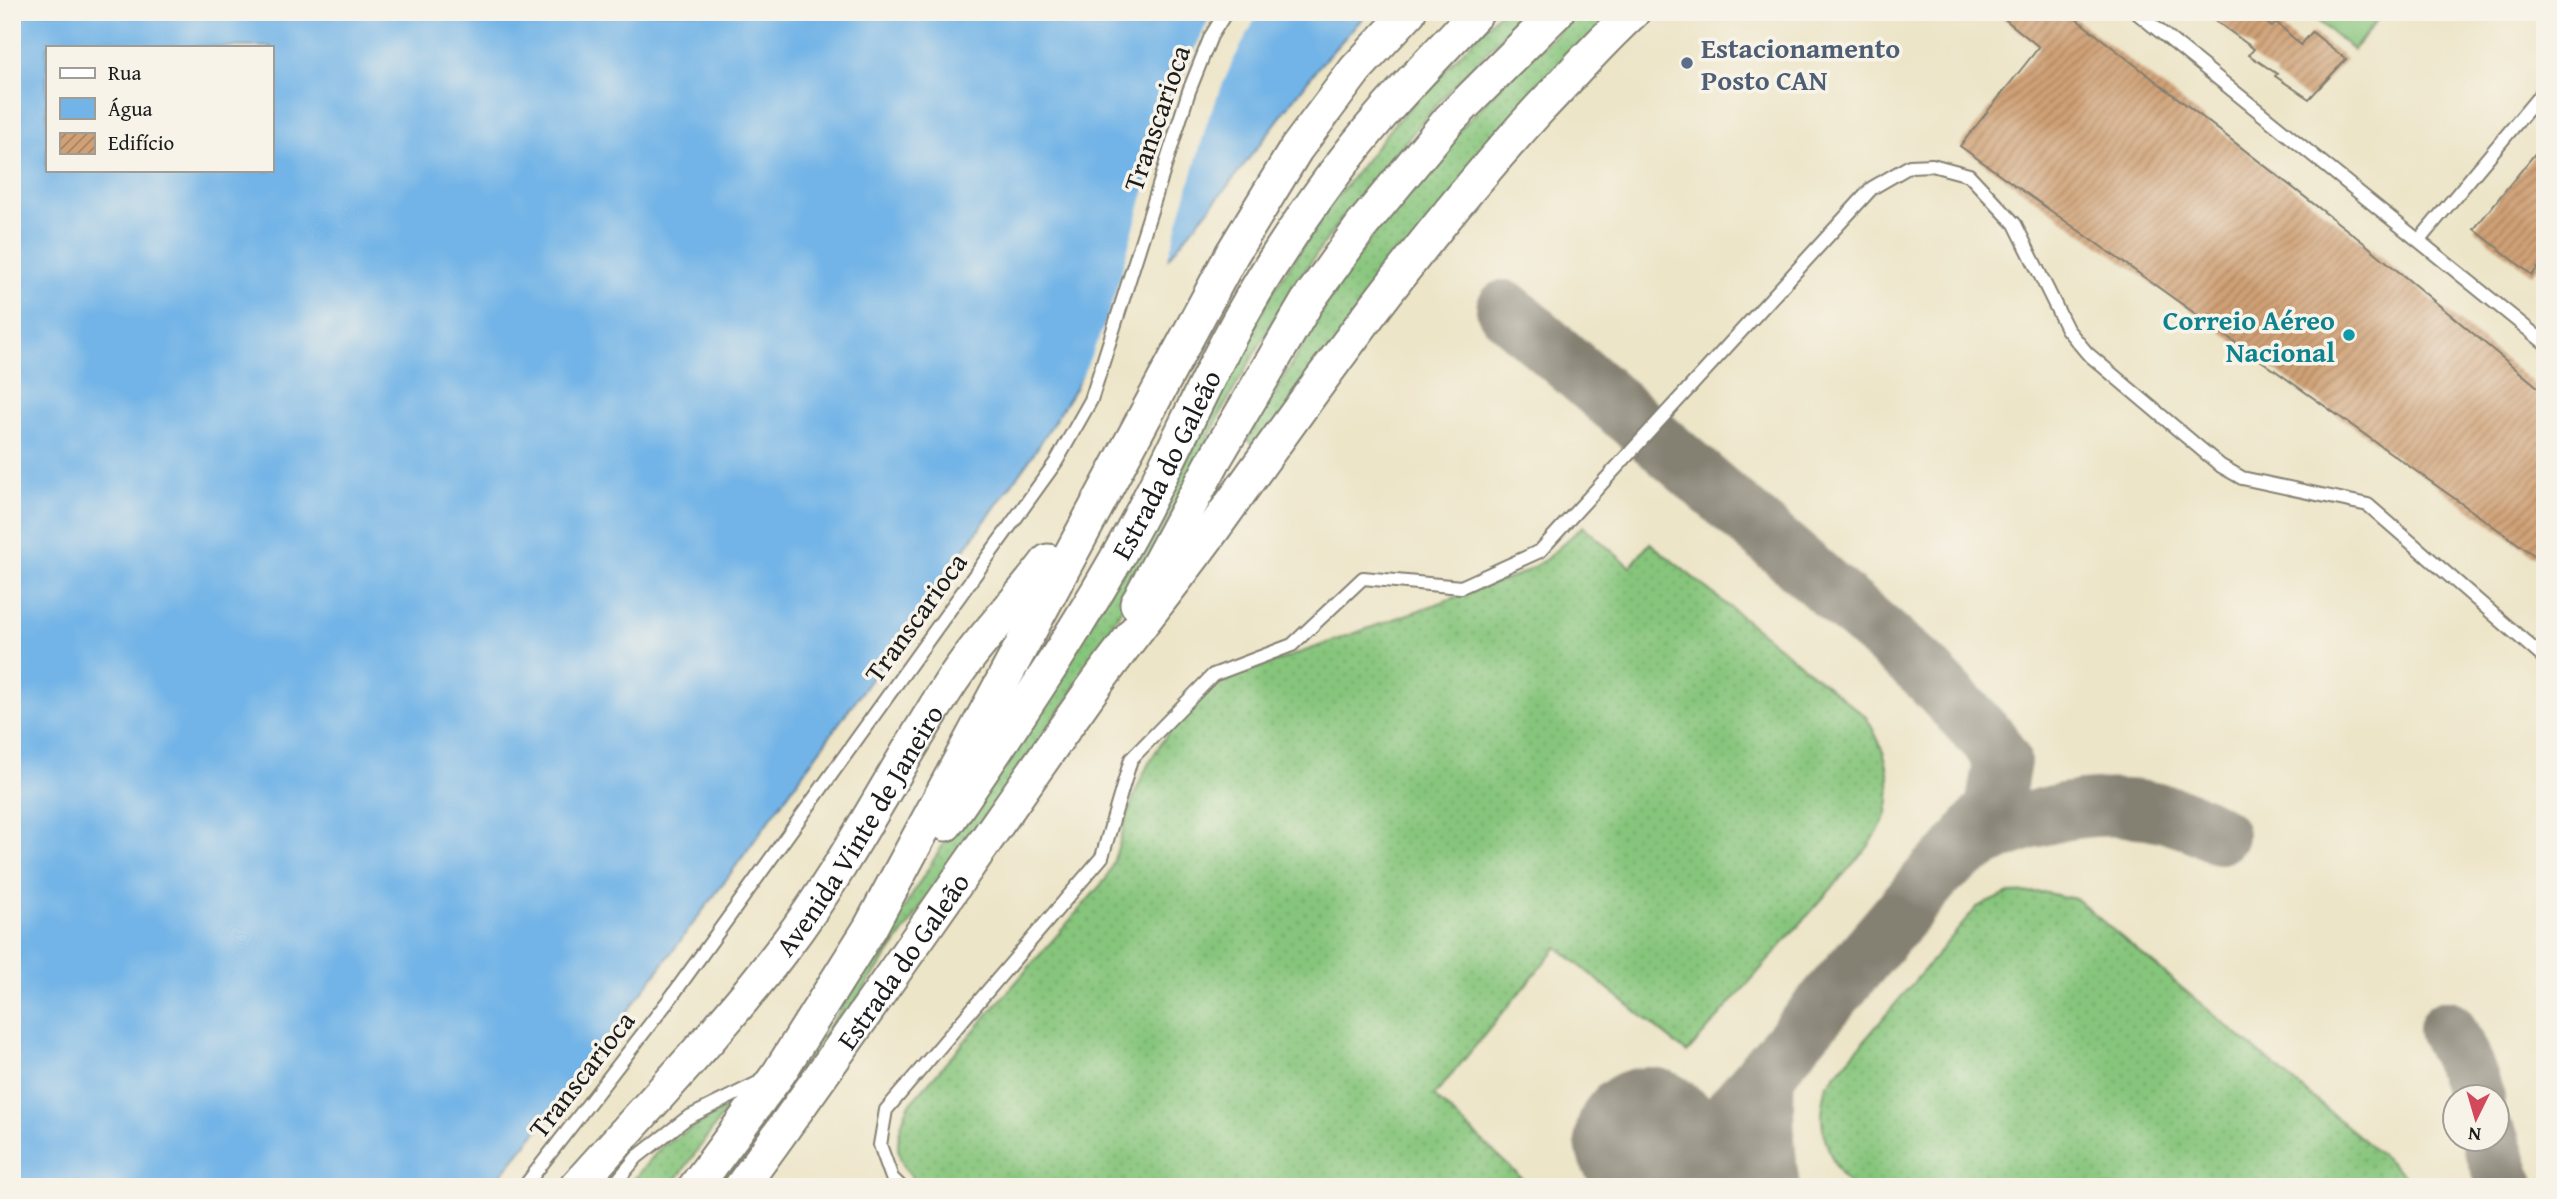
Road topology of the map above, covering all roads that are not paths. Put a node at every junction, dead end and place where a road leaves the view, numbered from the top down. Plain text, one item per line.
1 (1226, 12) edge
2 (1409, 12) edge
3 (1476, 12) edge
4 (1557, 12) edge
5 (1633, 12) edge
6 (2136, 12) edge
7 (2545, 89) edge
8 (2420, 239) junction
9 (2545, 343) edge
10 (1121, 456) junction
11 (2545, 659) edge
12 (1086, 699) junction
13 (870, 928) junction
14 (779, 1073) junction
15 (896, 1184) edge
16 (524, 1187) edge
17 (576, 1187) edge
18 (612, 1187) edge
19 (695, 1187) edge
20 (741, 1187) edge

1 - 16 lane, Transcarioca
2 - 10 street, Estrada do Galeão
3 - 13 street, Estrada do Galeão
4 - 12 street, Estrada do Galeão
5 - 12 street, Estrada do Galeão
6 - 8 lane
7 - 8 lane
8 - 9 lane
10 - 13 street, Estrada do Galeão
10 - 17 street, Avenida Vinte de Janeiro
11 - 15 lane
12 - 20 street, Estrada do Galeão
13 - 14 street, Estrada do Galeão
14 - 18 lane
14 - 19 street, Estrada do Galeão

